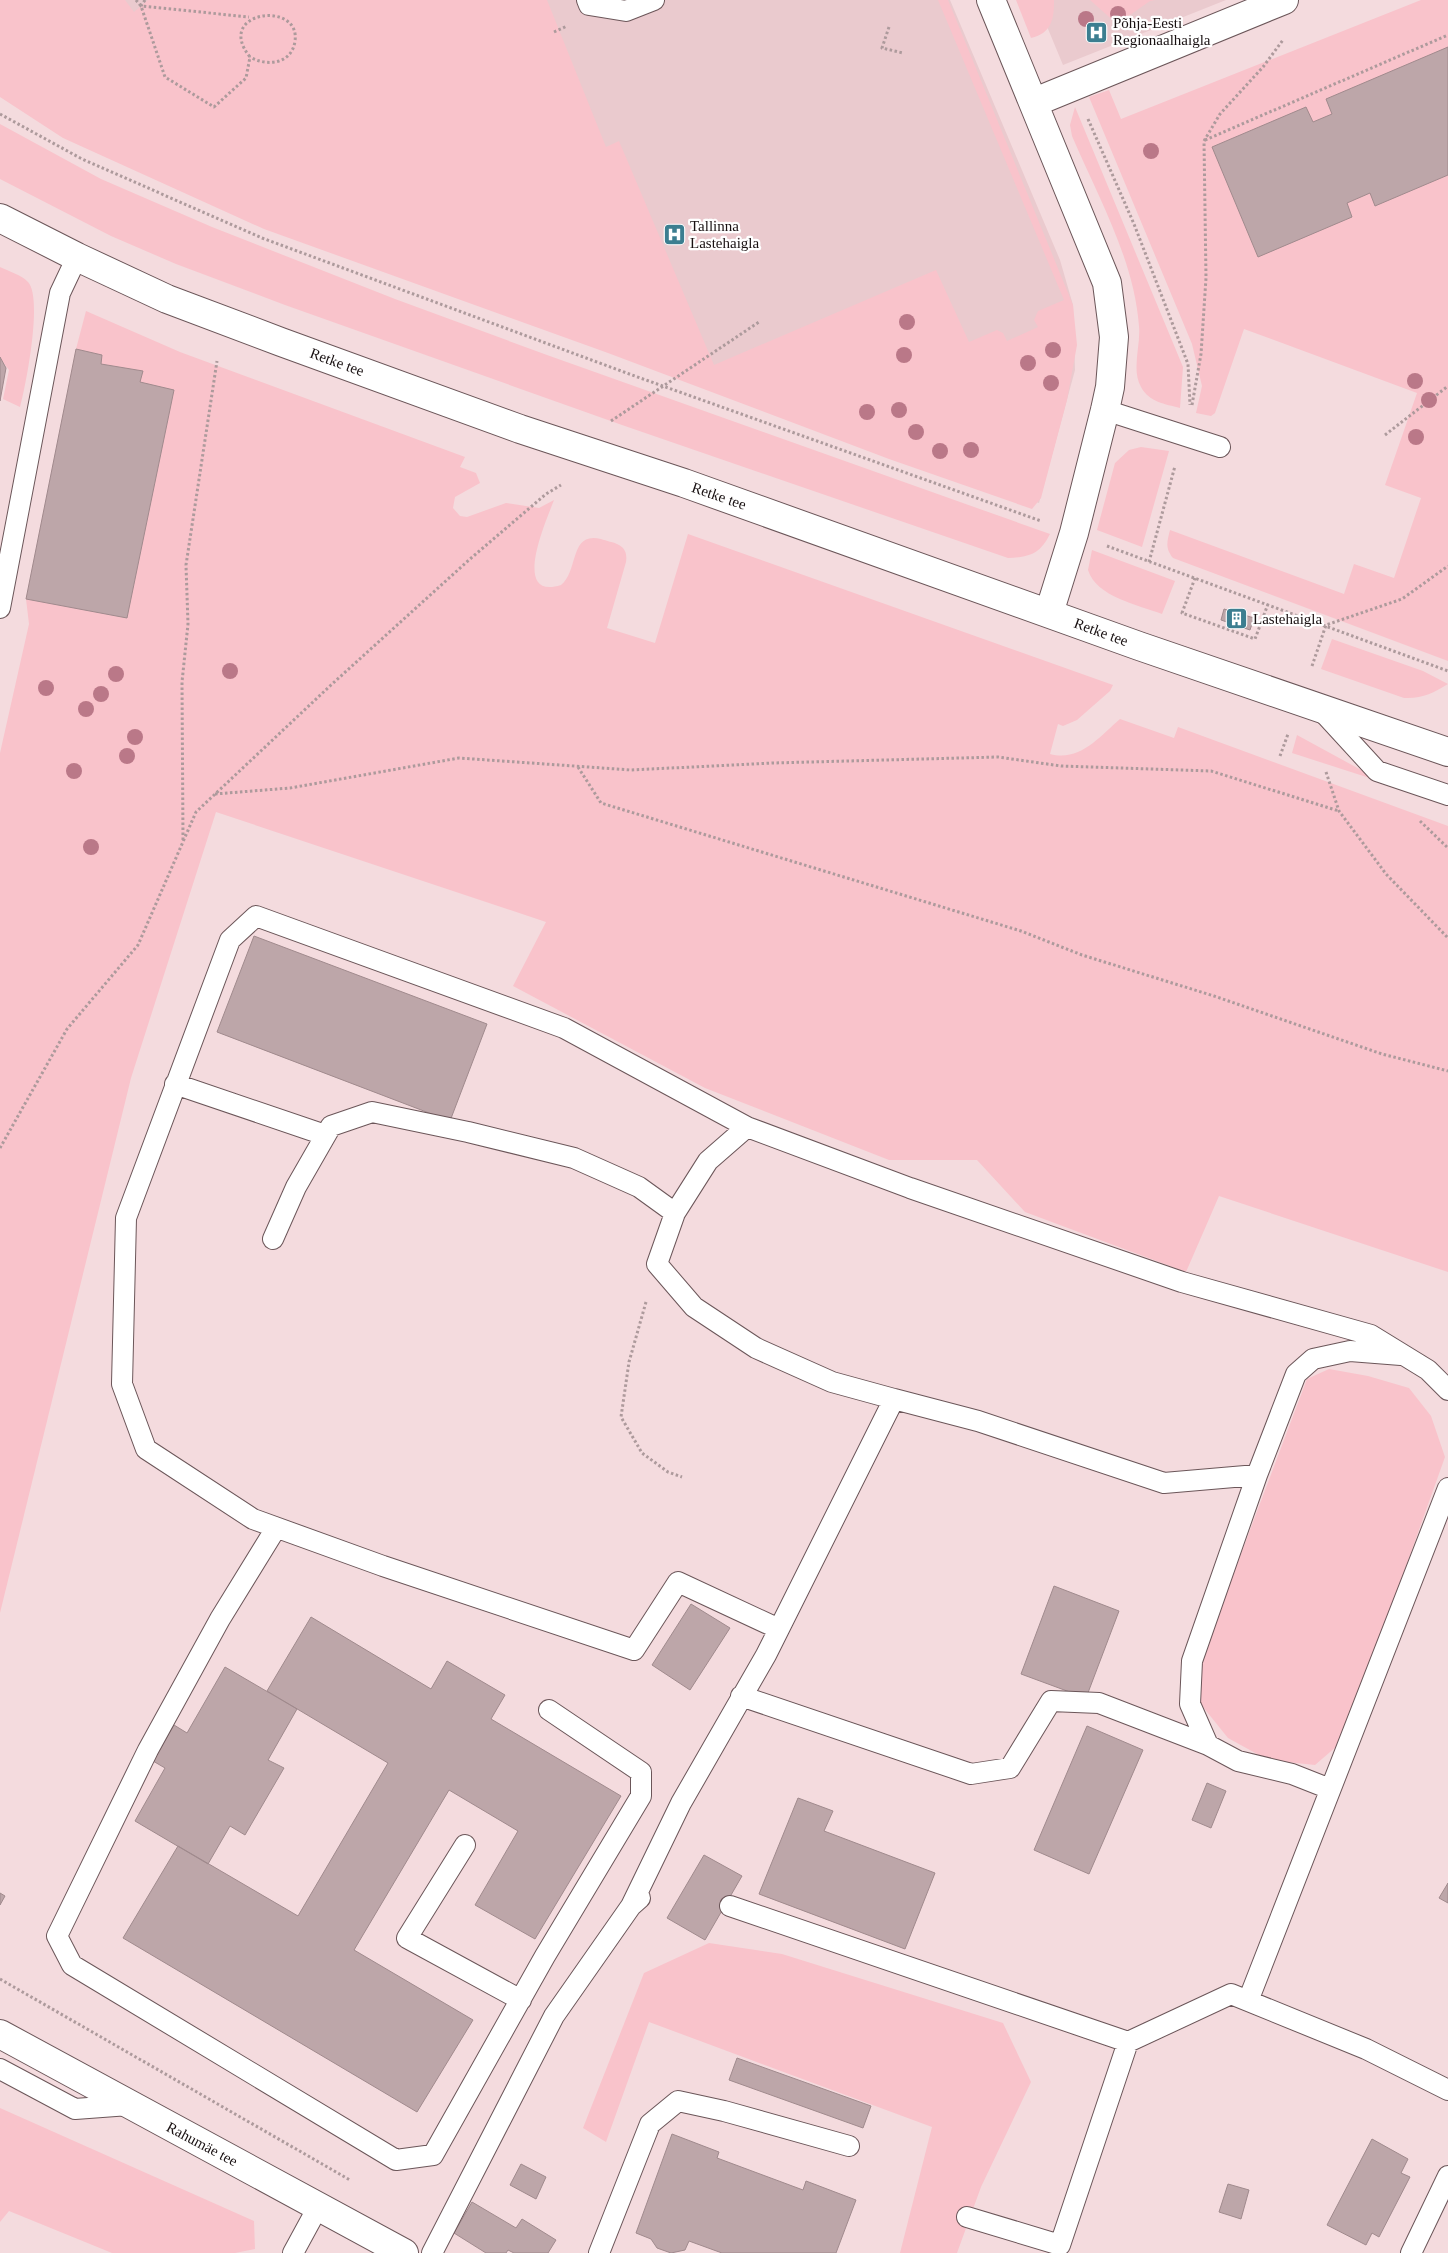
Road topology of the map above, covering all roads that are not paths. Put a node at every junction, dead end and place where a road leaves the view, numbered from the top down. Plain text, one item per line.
1 (587, 0) edge
2 (654, 0) edge
3 (991, 0) edge
4 (1284, 0) edge
5 (1035, 102) junction
6 (0, 218) edge
7 (77, 257) junction
8 (1105, 410) junction
9 (1220, 447) dead end
10 (0, 608) edge
11 (1050, 613) junction
12 (1320, 708) junction
13 (1448, 752) edge
14 (1448, 796) edge
15 (174, 1084) junction
16 (746, 1127) junction
17 (325, 1136) junction
18 (675, 1213) junction
19 (273, 1239) dead end
20 (1403, 1355) junction
21 (1448, 1390) edge
22 (894, 1399) junction
23 (1257, 1474) junction
24 (1448, 1488) edge
25 (276, 1528) junction
26 (780, 1629) junction
27 (741, 1696) junction
28 (548, 1710) dead end
29 (1208, 1745) junction
30 (1330, 1789) junction
31 (465, 1845) dead end
32 (654, 1885) dead end
33 (631, 1906) junction
34 (730, 1906) dead end
35 (521, 2000) junction
36 (1248, 2002) junction
37 (0, 2034) edge
38 (1128, 2042) junction
39 (0, 2069) edge
40 (1448, 2090) edge
41 (129, 2105) junction
42 (849, 2146) dead end
43 (1448, 2176) edge
44 (318, 2206) junction
45 (967, 2217) dead end
46 (293, 2253) edge
47 (404, 2253) edge
48 (432, 2253) edge
49 (600, 2253) edge
50 (1411, 2253) edge

1 - 2 lane
3 - 5 street
4 - 5 street
5 - 8 street
6 - 7 street, Retke tee
7 - 10 lane
7 - 11 street, Retke tee
8 - 9 lane
8 - 11 street
11 - 12 street, Retke tee
12 - 13 street, Retke tee
12 - 14 lane
15 - 16 lane
15 - 17 lane
15 - 25 lane
16 - 18 lane
16 - 20 lane
17 - 18 lane
17 - 19 lane
18 - 22 lane
20 - 21 lane
20 - 23 lane
22 - 23 lane
22 - 26 lane
23 - 29 lane
24 - 30 lane
25 - 26 lane
25 - 35 lane
26 - 27 lane
27 - 29 lane
27 - 33 lane
28 - 35 lane
29 - 30 lane
30 - 36 lane
31 - 35 lane
32 - 33 lane
33 - 48 lane
34 - 38 lane
36 - 38 lane
36 - 40 lane
37 - 41 street, Rahumäe tee
38 - 45 lane
39 - 41 lane
41 - 44 street, Rahumäe tee
42 - 49 lane
43 - 50 lane
44 - 46 lane
44 - 47 street, Rahumäe tee

